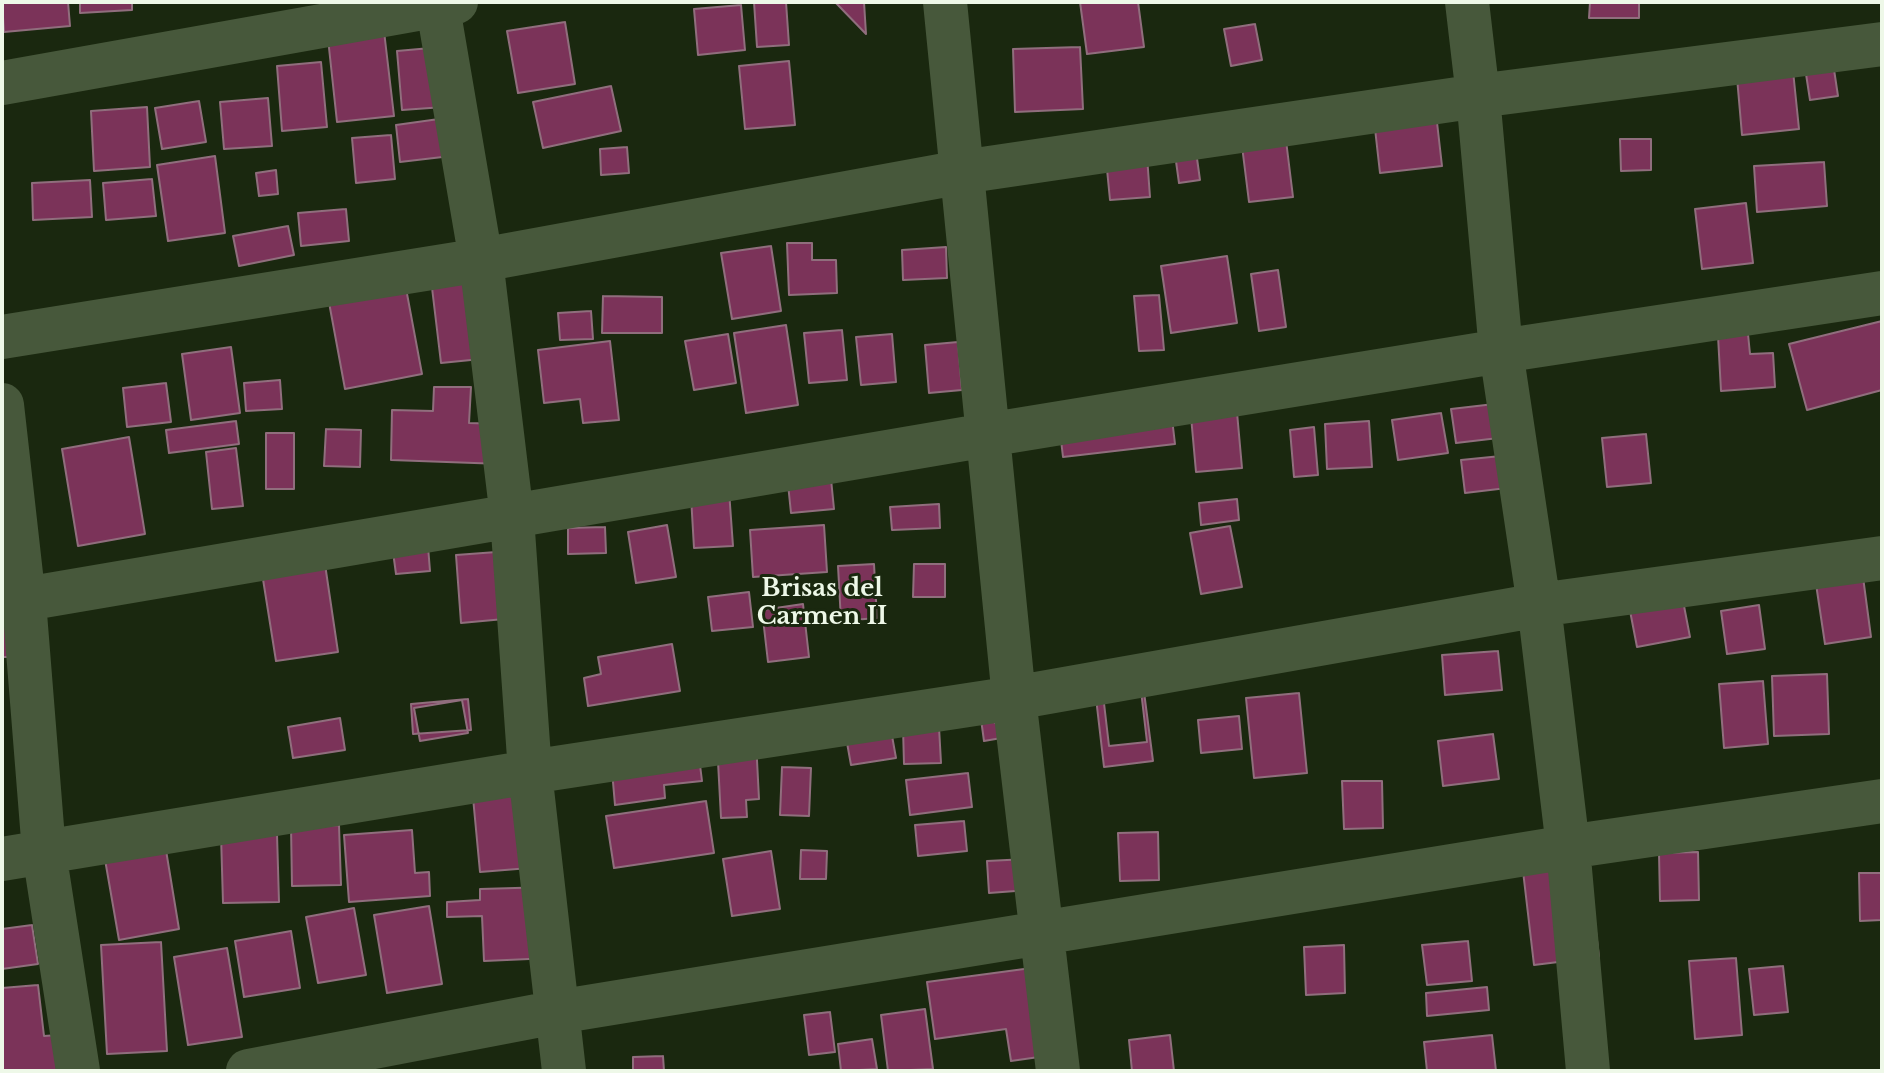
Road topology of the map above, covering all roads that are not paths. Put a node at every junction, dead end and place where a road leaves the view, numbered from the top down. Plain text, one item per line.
1 (945, 2) edge
2 (1467, 2) edge
3 (444, 3) edge
4 (1882, 44) edge
5 (2, 83) edge
6 (1478, 96) junction
7 (962, 172) junction
8 (481, 260) junction
9 (1882, 293) edge
10 (2, 337) edge
11 (1501, 351) junction
12 (2, 405) edge
13 (987, 435) junction
14 (512, 517) junction
15 (1882, 558) edge
16 (13, 602) edge
17 (1539, 605) junction
18 (1014, 698) junction
19 (530, 772) junction
20 (1882, 801) edge
21 (1568, 847) junction
22 (44, 852) junction
23 (2, 859) edge
24 (1042, 935) junction
25 (557, 1012) junction
26 (78, 1071) edge
27 (248, 1071) edge
28 (564, 1071) edge
29 (1058, 1071) edge
30 (1588, 1071) edge

1 - 7 street
2 - 6 street
3 - 5 street
3 - 8 street
4 - 6 street
6 - 7 street
6 - 11 street
7 - 8 street
7 - 13 street
8 - 10 street
8 - 14 street
9 - 11 street
11 - 13 street
11 - 17 street
12 - 16 street
13 - 14 street
13 - 18 street
14 - 16 street
14 - 19 street
15 - 17 street
16 - 22 street
17 - 18 street
17 - 21 street
18 - 19 street
18 - 24 street
19 - 22 street
19 - 25 street
20 - 21 street
21 - 24 street
21 - 30 street
22 - 23 street
22 - 26 street
24 - 25 street
24 - 29 street
25 - 27 street
25 - 28 street

